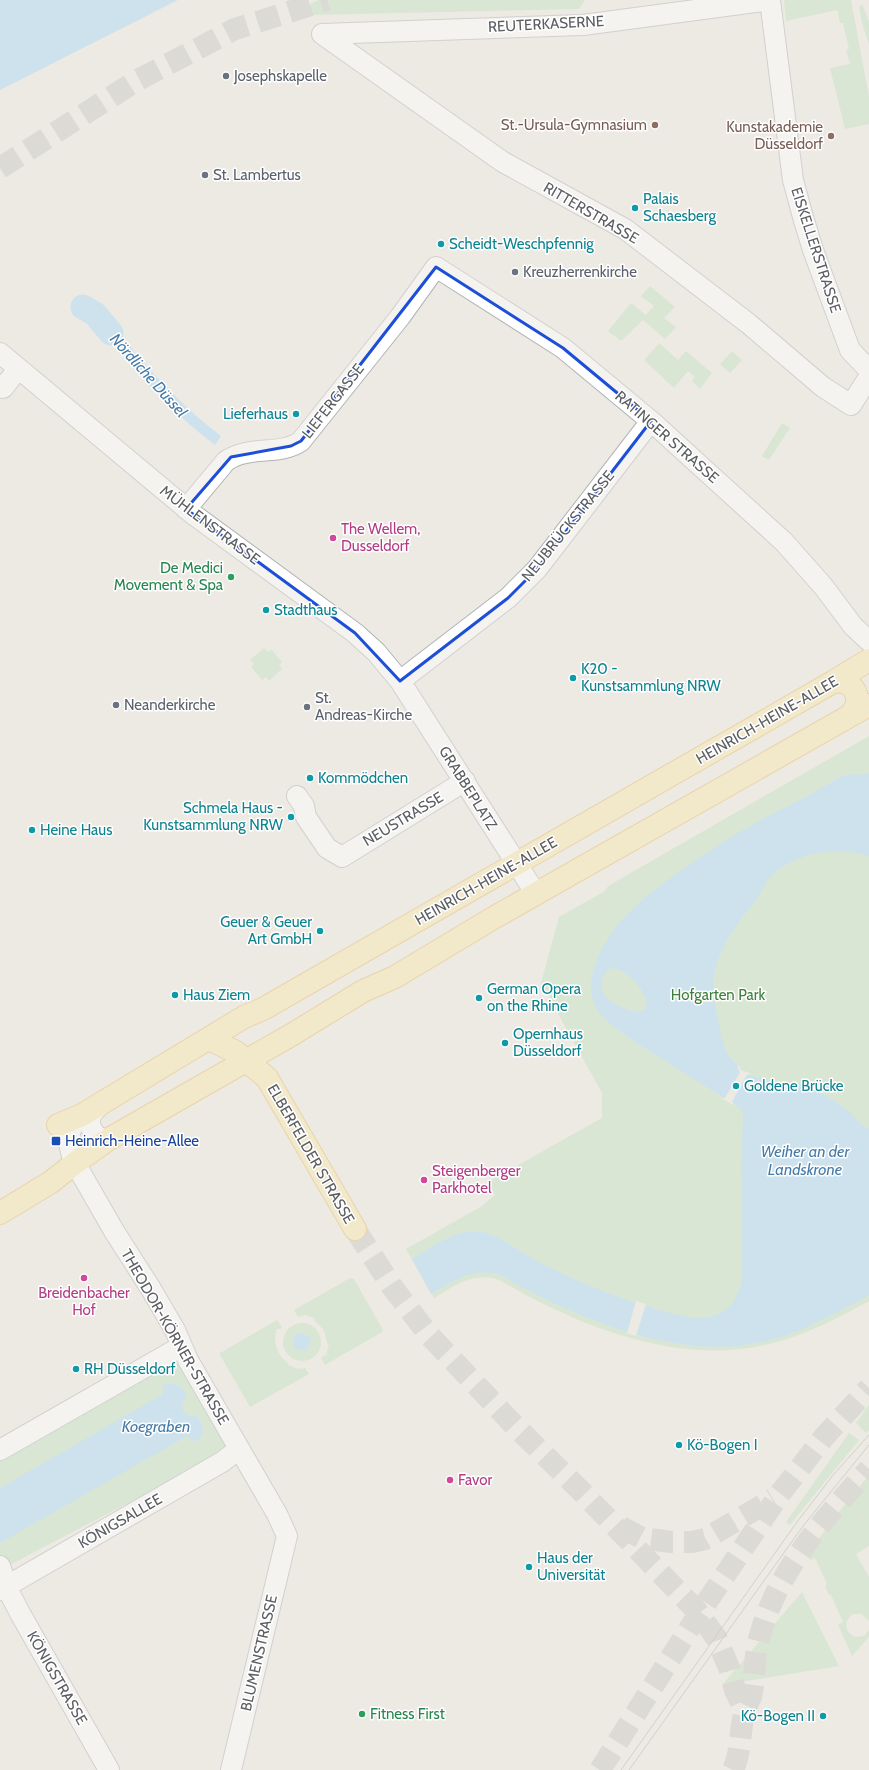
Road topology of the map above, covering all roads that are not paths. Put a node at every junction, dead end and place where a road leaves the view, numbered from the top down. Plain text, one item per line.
1 (770, 0) edge
2 (322, 34) joint
3 (436, 267) joint
4 (0, 353) edge
5 (18, 369) junction
6 (869, 370) edge
7 (869, 377) edge
8 (0, 386) edge
9 (652, 422) junction
10 (186, 509) junction
11 (869, 641) edge
12 (869, 660) edge
13 (400, 681) junction
14 (833, 682) junction
15 (860, 710) edge
16 (465, 781) junction
17 (297, 796) dead end
18 (517, 863) junction
19 (536, 894) junction
20 (208, 1039) junction
21 (268, 1048) junction
22 (246, 1060) junction
23 (267, 1078) junction
24 (104, 1102) junction
25 (82, 1115) junction
26 (58, 1125) dead end
27 (109, 1139) junction
28 (75, 1163) junction
29 (0, 1213) edge
30 (355, 1229) tunnel mouth
31 (182, 1346) junction
32 (239, 1449) junction
33 (0, 1450) edge
34 (287, 1536) joint
35 (0, 1566) edge
36 (4, 1588) edge
37 (109, 1770) edge
38 (231, 1770) edge

1 - 2 street, REUTERKASERNE
1 - 6 street, EISKELLERSTRASSE
2 - 7 street, RITTERSTRASSE
3 - 9 street, RATINGER STRASSE
3 - 10 street, LIEFERGASSE
4 - 5 street, MÜHLENSTRASSE
5 - 8 street
5 - 10 street, MÜHLENSTRASSE
9 - 11 street, RATINGER STRASSE
9 - 13 street, NEUBRÜCKSTRASSE
10 - 13 street, MÜHLENSTRASSE
12 - 14 main road, HEINRICH-HEINE-ALLEE
13 - 16 street, GRABBEPLATZ
14 - 15 main road
14 - 18 main road, HEINRICH-HEINE-ALLEE
15 - 19 main road
16 - 17 street, NEUSTRASSE
16 - 18 street, GRABBEPLATZ
18 - 19 street, GRABBEPLATZ
18 - 20 main road, HEINRICH-HEINE-ALLEE
19 - 21 main road
20 - 22 main road, ELBERFELDER STRASSE
20 - 24 main road, HEINRICH-HEINE-ALLEE
21 - 22 main road
21 - 23 main road, ELBERFELDER STRASSE
22 - 23 main road, ELBERFELDER STRASSE
22 - 27 main road
23 - 30 main road, ELBERFELDER STRASSE
24 - 25 main road, HEINRICH-HEINE-ALLEE
24 - 27 street, HEINRICH-HEINE-ALLEE
25 - 26 main road, HEINRICH-HEINE-ALLEE
25 - 28 street, HEINRICH-HEINE-ALLEE
27 - 28 main road
28 - 29 main road
28 - 31 street, THEODOR-KÖRNER-STRASSE
31 - 32 street, THEODOR-KÖRNER-STRASSE
31 - 33 street
32 - 34 street, THEODOR-KÖRNER-STRASSE
32 - 36 street, KÖNIGSALLEE
34 - 38 street, BLUMENSTRASSE
35 - 36 street, KÖNIGSTRASSE
36 - 37 street, KÖNIGSTRASSE

